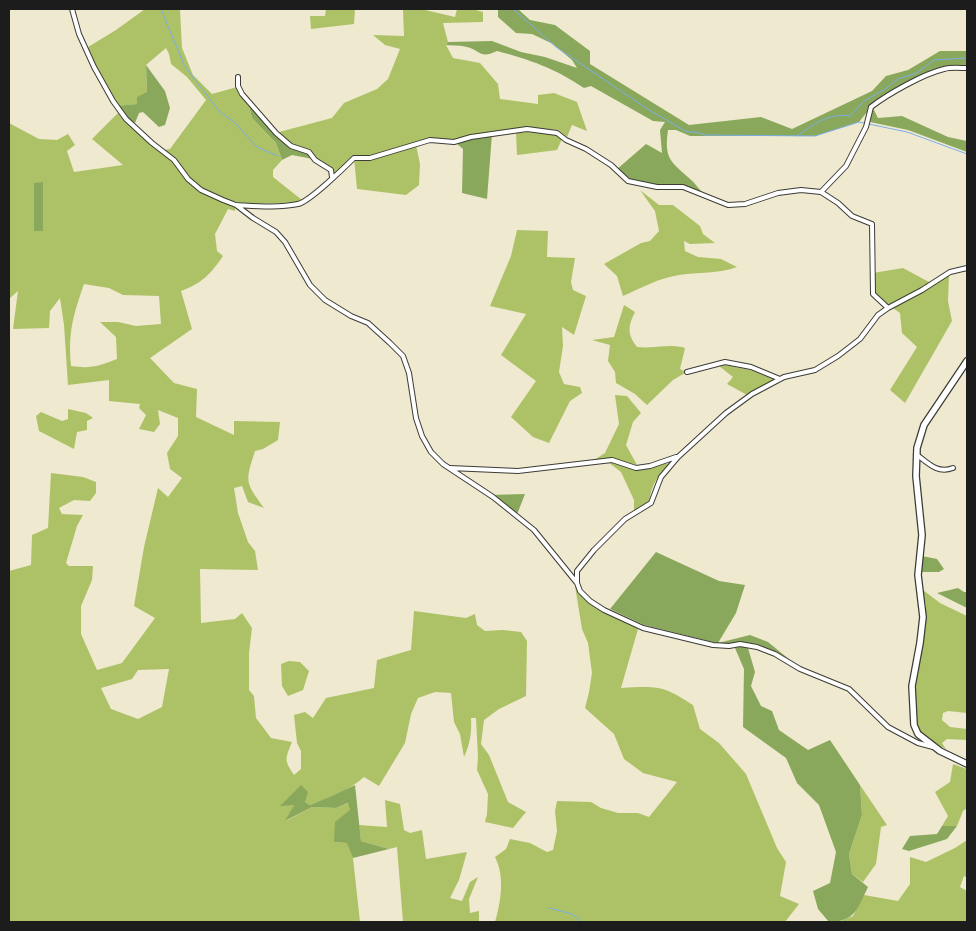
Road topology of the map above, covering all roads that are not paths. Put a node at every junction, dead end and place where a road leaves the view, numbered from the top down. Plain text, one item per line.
1 (72, 9) edge
2 (967, 68) edge
3 (238, 77) dead end
4 (332, 177) junction
5 (820, 192) junction
6 (236, 205) junction
7 (967, 268) edge
8 (888, 308) junction
9 (967, 361) edge
10 (687, 372) dead end
11 (780, 380) junction
12 (916, 454) junction
13 (680, 456) junction
14 (450, 468) junction
15 (953, 468) dead end
16 (577, 583) junction
17 (933, 747) junction
18 (967, 764) edge

1 - 6 street
2 - 5 street
3 - 4 street
4 - 5 street
4 - 6 street
5 - 8 street
6 - 14 street
7 - 8 street
8 - 11 street
9 - 12 street
10 - 11 street
11 - 13 street
12 - 15 street
12 - 17 street
13 - 14 street
13 - 16 street
14 - 16 street
16 - 17 street
17 - 18 street

